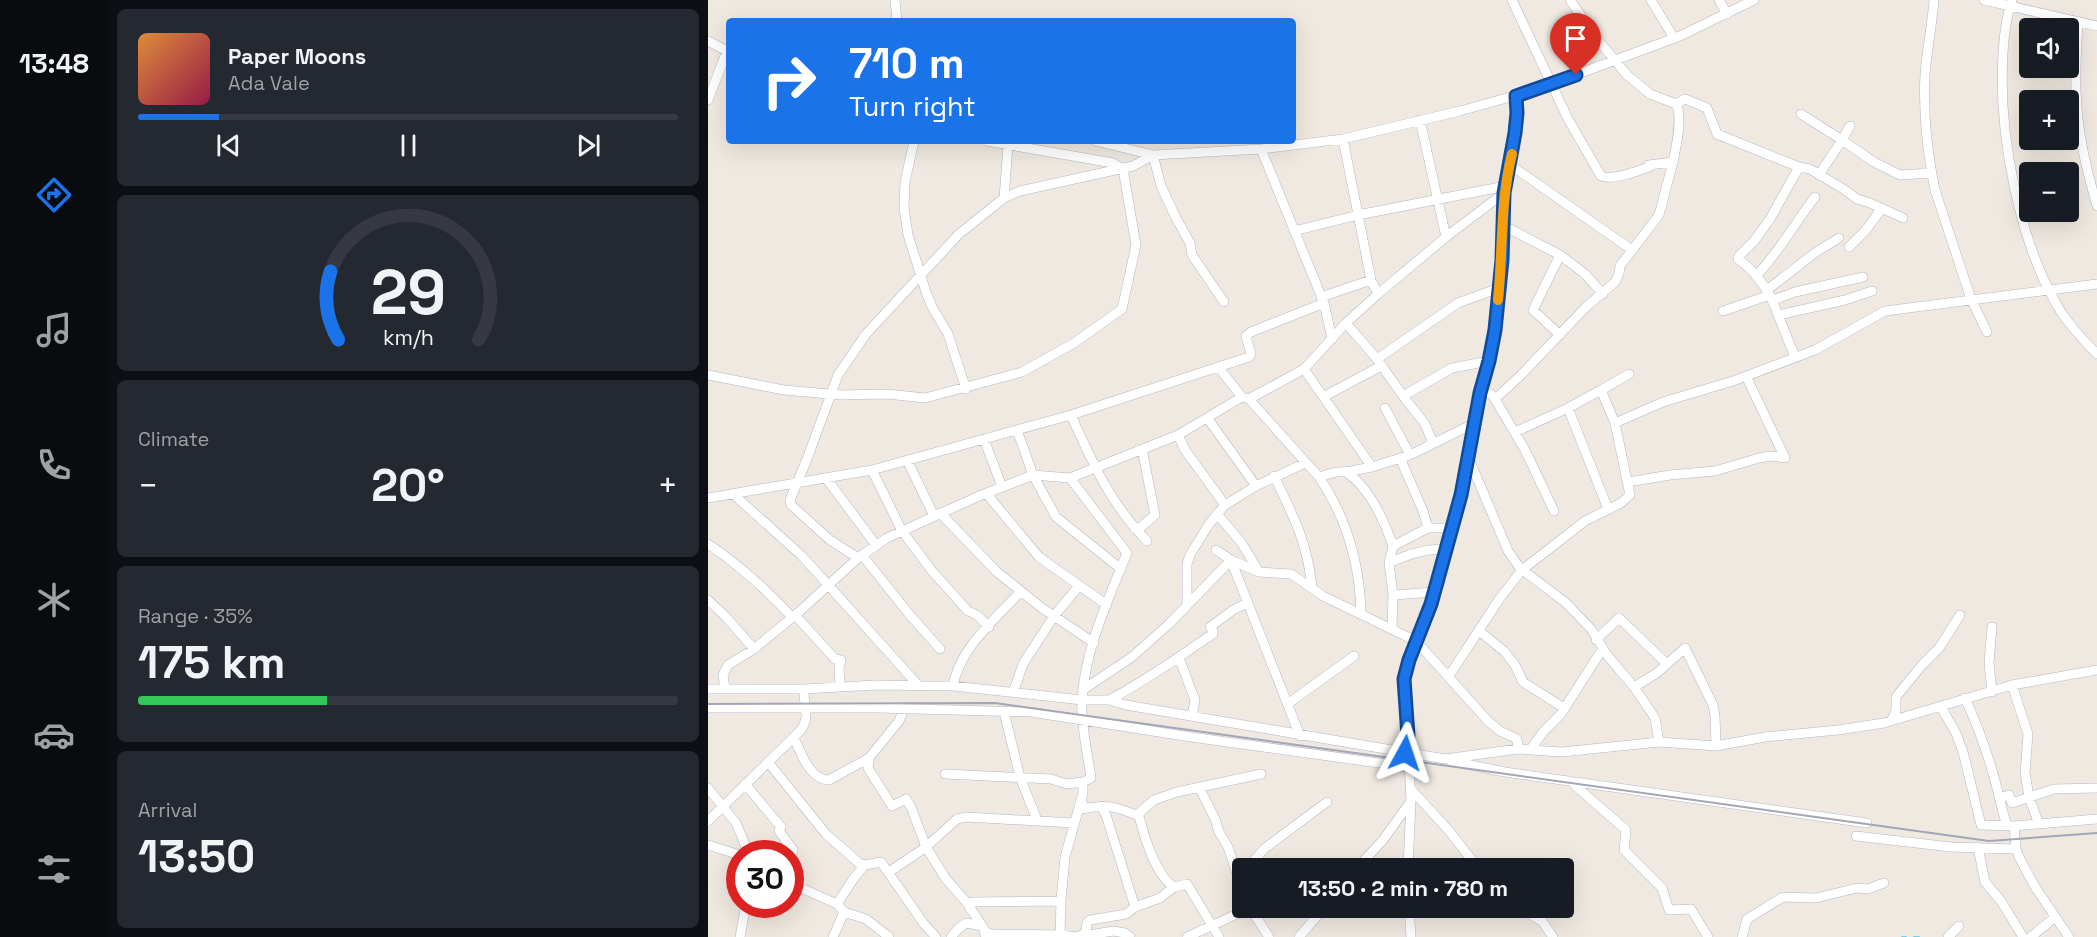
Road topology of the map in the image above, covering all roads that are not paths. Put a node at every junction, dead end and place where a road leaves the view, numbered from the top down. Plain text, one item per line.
1 (895, 0) edge
2 (1512, 0) edge
3 (1570, 0) edge
4 (1651, 0) edge
5 (1719, 0) edge
6 (1754, 0) edge
7 (1934, 0) edge
8 (1984, 0) edge
9 (2011, 2) edge
10 (1727, 14) junction
11 (897, 18) edge
12 (2067, 18) edge
13 (2079, 21) edge
14 (2097, 26) edge
15 (1674, 38) junction
16 (708, 41) edge
17 (726, 51) edge
18 (726, 57) edge
19 (1616, 60) junction
20 (2076, 78) edge
21 (1551, 84) junction
22 (1516, 96) junction
23 (708, 100) edge
24 (1676, 105) junction
25 (1801, 114) dead end
26 (1420, 120) junction
27 (1850, 126) dead end
28 (1342, 139) junction
29 (1842, 140) junction
30 (913, 144) edge
31 (1003, 144) edge
32 (1108, 144) edge
33 (1008, 145) junction
34 (1261, 149) junction
35 (1153, 155) junction
36 (1673, 162) junction
37 (1509, 164) junction
38 (1799, 167) junction
39 (1123, 169) junction
40 (1931, 172) junction
41 (1819, 175) junction
42 (1505, 189) junction
43 (1815, 197) dead end
44 (1004, 198) junction
45 (1438, 198) junction
46 (2097, 206) edge
47 (1882, 208) junction
48 (1358, 215) junction
49 (1903, 218) dead end
50 (1502, 225) junction
51 (1294, 231) junction
52 (1446, 237) junction
53 (1839, 238) dead end
54 (1849, 248) dead end
55 (1632, 250) junction
56 (1560, 255) junction
57 (920, 275) junction
58 (1756, 276) junction
59 (1863, 277) dead end
60 (1371, 280) junction
61 (2097, 284) edge
62 (1499, 288) junction
63 (2049, 290) junction
64 (1872, 291) dead end
65 (1378, 294) junction
66 (1603, 294) junction
67 (1770, 295) junction
68 (1971, 299) junction
69 (1322, 300) junction
70 (1224, 302) dead end
71 (1723, 311) dead end
72 (1779, 315) junction
73 (1346, 323) junction
74 (1987, 332) dead end
75 (1560, 335) junction
76 (1332, 339) junction
77 (2097, 354) edge
78 (1795, 357) junction
79 (1489, 361) junction
80 (1379, 363) junction
81 (1220, 368) junction
82 (1304, 369) junction
83 (1629, 374) dead end
84 (708, 375) edge
85 (1746, 376) junction
86 (966, 389) junction
87 (1601, 390) junction
88 (1480, 393) junction
89 (830, 394) junction
90 (1325, 396) junction
91 (1403, 396) junction
92 (1246, 398) junction
93 (1495, 399) junction
94 (1385, 408) dead end
95 (1568, 408) junction
96 (1071, 415) junction
97 (1208, 419) junction
98 (1475, 423) junction
99 (1615, 423) junction
100 (1017, 430) junction
101 (1515, 432) junction
102 (1178, 435) junction
103 (984, 439) junction
104 (1433, 443) junction
105 (1142, 449) junction
106 (1410, 455) junction
107 (1400, 458) junction
108 (1469, 458) junction
109 (908, 460) junction
110 (1305, 463) junction
111 (1372, 467) junction
112 (1095, 468) junction
113 (872, 470) junction
114 (1346, 472) junction
115 (1034, 475) junction
116 (1274, 477) junction
117 (1319, 477) junction
118 (826, 478) junction
119 (1070, 478) junction
120 (1628, 482) junction
121 (796, 484) junction
122 (1256, 486) junction
123 (1002, 487) junction
124 (986, 493) junction
125 (733, 494) junction
126 (708, 498) edge
127 (1225, 505) junction
128 (1608, 509) junction
129 (1554, 511) dead end
130 (937, 514) junction
131 (1217, 514) junction
132 (1428, 528) junction
133 (1450, 528) junction
134 (1135, 529) junction
135 (902, 531) junction
136 (1147, 541) dead end
137 (708, 544) edge
138 (876, 545) junction
139 (1393, 546) junction
140 (1446, 549) junction
141 (1216, 550) dead end
142 (860, 556) junction
143 (1231, 560) junction
144 (1389, 563) junction
145 (1121, 569) junction
146 (1522, 570) junction
147 (1259, 572) junction
148 (828, 585) junction
149 (1079, 586) junction
150 (1312, 587) junction
151 (1021, 591) junction
152 (1435, 592) junction
153 (1393, 595) junction
154 (708, 600) edge
155 (1247, 603) junction
156 (1187, 604) junction
157 (1107, 605) junction
158 (1361, 614) junction
159 (1960, 615) dead end
160 (794, 616) junction
161 (1054, 616) junction
162 (989, 627) junction
163 (1992, 627) dead end
164 (1392, 628) junction
165 (1479, 631) junction
166 (1416, 641) junction
167 (1094, 643) junction
168 (1600, 644) junction
169 (754, 649) junction
170 (940, 649) dead end
171 (1354, 656) dead end
172 (1179, 658) junction
173 (1667, 664) junction
174 (2097, 670) edge
175 (1449, 676) junction
176 (918, 685) junction
177 (952, 686) junction
178 (2012, 686) junction
179 (840, 687) junction
180 (1634, 687) junction
181 (708, 688) edge
182 (724, 689) junction
183 (804, 689) junction
184 (1084, 689) junction
185 (1992, 692) junction
186 (1013, 693) junction
187 (1965, 699) junction
188 (1082, 700) junction
189 (1108, 700) junction
190 (1289, 703) junction
191 (1941, 707) junction
192 (708, 708) edge
193 (805, 708) junction
194 (1564, 708) junction
195 (904, 709) junction
196 (1004, 712) junction
197 (1192, 716) junction
198 (1084, 721) junction
199 (1891, 721) junction
200 (1300, 736) junction
201 (794, 738) junction
202 (1659, 742) junction
203 (1716, 746) junction
204 (1518, 749) junction
205 (1530, 750) junction
206 (1405, 753) junction
207 (869, 758) junction
208 (1436, 758) junction
209 (768, 762) junction
210 (1408, 767) junction
211 (945, 774) dead end
212 (1261, 774) dead end
213 (1020, 777) junction
214 (1087, 780) junction
215 (1570, 781) junction
216 (745, 784) junction
217 (1198, 787) junction
218 (708, 788) edge
219 (1410, 788) junction
220 (2097, 788) edge
221 (2029, 797) junction
222 (1999, 798) junction
223 (1411, 801) junction
224 (1327, 802) dead end
225 (723, 806) junction
226 (1101, 806) junction
227 (1139, 816) junction
228 (2097, 819) edge
229 (1036, 820) junction
230 (708, 821) edge
231 (1073, 823) junction
232 (1867, 823) dead end
233 (2039, 824) junction
234 (2011, 826) junction
235 (1856, 836) dead end
236 (743, 840) edge
237 (784, 840) edge
238 (708, 845) edge
239 (926, 847) junction
240 (1978, 847) junction
241 (2016, 849) junction
242 (726, 851) edge
243 (1256, 858) edge
244 (1366, 858) edge
245 (1408, 858) edge
246 (1470, 858) edge
247 (1232, 859) edge
248 (865, 865) junction
249 (889, 872) junction
250 (1884, 883) dead end
251 (1174, 886) junction
252 (804, 890) edge
253 (1061, 901) junction
254 (1135, 907) junction
255 (841, 908) junction
256 (970, 909) junction
257 (2055, 917) junction
258 (744, 918) edge
259 (1315, 918) edge
260 (1410, 918) edge
261 (1537, 918) edge
262 (1212, 925) junction
263 (982, 926) junction
264 (1959, 926) dead end
265 (1020, 936) edge
266 (1060, 936) edge
267 (741, 937) edge
268 (833, 937) edge
269 (888, 937) edge
270 (936, 937) edge
271 (951, 937) edge
272 (986, 937) edge
273 (1078, 937) edge
274 (1130, 937) edge
275 (1187, 937) edge
276 (1219, 937) edge
277 (1269, 937) edge
278 (1299, 937) edge
279 (1411, 937) edge
280 (1553, 937) edge
281 (1708, 937) edge
282 (1742, 937) edge
283 (1948, 937) edge
284 (2024, 937) edge
285 (2031, 937) edge
286 (2069, 937) edge

1 - 11 street
2 - 21 street
3 - 19 street
4 - 15 street
5 - 10 street
6 - 10 street
7 - 40 street
8 - 9 street
9 - 12 street
9 - 63 street
10 - 15 street
13 - 14 street
15 - 19 street
16 - 17 street
18 - 23 street
19 - 21 street
19 - 24 street
20 - 46 street
21 - 22 street
21 - 36 street
22 - 26 street
22 - 37 street
24 - 36 street
24 - 38 street
25 - 29 street
26 - 28 street
26 - 45 street
27 - 29 street
28 - 34 street
28 - 48 street
29 - 40 street
29 - 41 street
30 - 57 street
31 - 33 street
32 - 35 street
33 - 39 street
33 - 44 street
34 - 35 street
34 - 51 street
35 - 39 street
35 - 70 street
36 - 55 street
37 - 42 street
37 - 55 street
38 - 41 street
38 - 58 street
39 - 44 street
39 - 86 street
40 - 68 street
41 - 47 street
42 - 45 street
42 - 50 street
42 - 52 street
43 - 58 street
44 - 57 street
45 - 48 street
45 - 52 street
47 - 49 street
47 - 54 street
48 - 51 street
48 - 60 street
50 - 56 street
50 - 62 street
51 - 69 street
52 - 65 street
53 - 67 street
55 - 66 street
56 - 66 street
56 - 75 street
57 - 86 street
57 - 89 street
58 - 67 street
59 - 67 street
60 - 65 street
60 - 69 street
61 - 63 street
62 - 79 street
62 - 80 street
63 - 68 street
63 - 77 street
64 - 72 street
65 - 73 street
66 - 75 street
67 - 71 street
67 - 72 street
68 - 74 street
68 - 78 street
69 - 76 street
69 - 81 street
72 - 78 street
73 - 76 street
73 - 80 street
75 - 93 street
76 - 82 street
78 - 85 street
79 - 88 street
79 - 91 street
80 - 90 street
80 - 91 street
81 - 92 street
81 - 96 street
82 - 90 street
82 - 92 street
83 - 87 street
84 - 89 street
85 - 99 street
85 - 120 street
86 - 89 street
87 - 95 street
87 - 99 street
88 - 93 street
88 - 98 street
89 - 121 street
90 - 111 street
91 - 104 street
92 - 97 street
92 - 110 street
93 - 101 street
94 - 106 street
95 - 101 street
95 - 128 street
96 - 100 street
96 - 112 street
97 - 102 street
97 - 122 street
98 - 104 street
98 - 108 street
99 - 120 street
100 - 103 street
100 - 115 street
101 - 129 street
102 - 105 street
102 - 127 street
103 - 109 street
103 - 123 street
104 - 106 street
105 - 112 street
105 - 134 street
106 - 107 street
107 - 111 street
107 - 132 street
108 - 133 street
108 - 146 street
109 - 113 street
109 - 130 street
110 - 116 street
110 - 117 street
111 - 114 street
112 - 119 street
112 - 134 street
113 - 118 street
113 - 135 street
114 - 117 street
114 - 139 street
115 - 119 street
115 - 123 street
115 - 145 street
116 - 122 street
116 - 150 street
117 - 158 street
118 - 121 street
118 - 138 street
119 - 145 street
120 - 128 street
121 - 125 street
121 - 142 street
122 - 127 street
123 - 124 street
124 - 130 street
124 - 149 street
125 - 126 street
125 - 148 street
127 - 131 street
128 - 146 street
130 - 135 street
130 - 151 street
131 - 147 street
131 - 156 street
132 - 133 street
132 - 139 street
133 - 140 street
134 - 136 street
135 - 138 street
135 - 162 street
137 - 160 street
138 - 142 street
139 - 144 street
140 - 144 street
140 - 152 street
141 - 143 street
142 - 148 street
142 - 170 street
143 - 147 street
143 - 155 street
143 - 156 street
144 - 153 street
145 - 157 street
146 - 165 street
146 - 168 street
147 - 150 street
148 - 160 street
148 - 176 street
149 - 157 street
149 - 161 street
150 - 158 street
151 - 161 street
151 - 162 street
152 - 153 street
152 - 166 street
153 - 164 street
154 - 169 street
155 - 172 street
155 - 190 street
156 - 184 street
157 - 167 street
158 - 164 street
159 - 199 street
160 - 169 street
160 - 179 street
161 - 167 street
161 - 186 street
162 - 177 street
163 - 185 street
164 - 166 street
165 - 175 street
165 - 194 street
166 - 175 street
166 - 206 street
167 - 184 street
168 - 173 street
168 - 180 street
168 - 194 street
169 - 182 street
171 - 190 street
172 - 189 street
172 - 197 street
173 - 180 street
173 - 203 street
174 - 178 street
175 - 204 street
176 - 177 street
176 - 179 street
177 - 186 street
178 - 185 street
178 - 221 street
179 - 183 street
180 - 202 street
181 - 182 street
182 - 183 street
183 - 193 street
184 - 188 street
185 - 187 street
186 - 188 street
187 - 191 street
187 - 222 street
188 - 189 street
188 - 198 street
189 - 197 street
190 - 200 street
191 - 199 street
191 - 234 street
192 - 193 street
193 - 195 street
193 - 201 street
194 - 205 street
195 - 196 street
195 - 207 street
196 - 198 street
196 - 213 street
197 - 200 street
198 - 210 street
198 - 214 street
199 - 203 street
200 - 206 street
201 - 207 street
201 - 209 street
202 - 203 street
202 - 205 street
204 - 205 street
204 - 208 street
206 - 208 street
206 - 210 street
207 - 239 street
208 - 215 street
209 - 216 street
209 - 248 street
210 - 219 street
211 - 213 street
212 - 217 street
213 - 214 street
213 - 229 street
214 - 226 street
214 - 231 street
215 - 232 street
215 - 281 street
216 - 225 street
216 - 237 street
217 - 227 street
217 - 247 street
218 - 225 street
219 - 223 street
219 - 246 street
220 - 221 street
221 - 222 street
221 - 233 street
222 - 234 street
223 - 244 street
223 - 245 street
224 - 243 street
225 - 230 street
225 - 236 street
226 - 227 street
226 - 254 street
227 - 251 street
228 - 233 street
229 - 231 street
229 - 239 street
231 - 253 street
233 - 234 street
234 - 241 street
235 - 240 street
238 - 242 street
239 - 249 street
239 - 256 street
240 - 241 street
240 - 284 street
241 - 257 street
248 - 249 street
248 - 255 street
249 - 270 street
250 - 282 street
251 - 254 street
251 - 262 street
252 - 255 street
253 - 256 street
253 - 266 street
254 - 273 street
255 - 268 street
255 - 269 street
256 - 263 street
257 - 285 street
257 - 286 street
258 - 267 street
259 - 278 street
260 - 279 street
261 - 280 street
262 - 275 street
262 - 276 street
262 - 277 street
263 - 265 street
263 - 271 street
263 - 272 street
264 - 283 street
265 - 266 street
266 - 273 street
273 - 274 street

